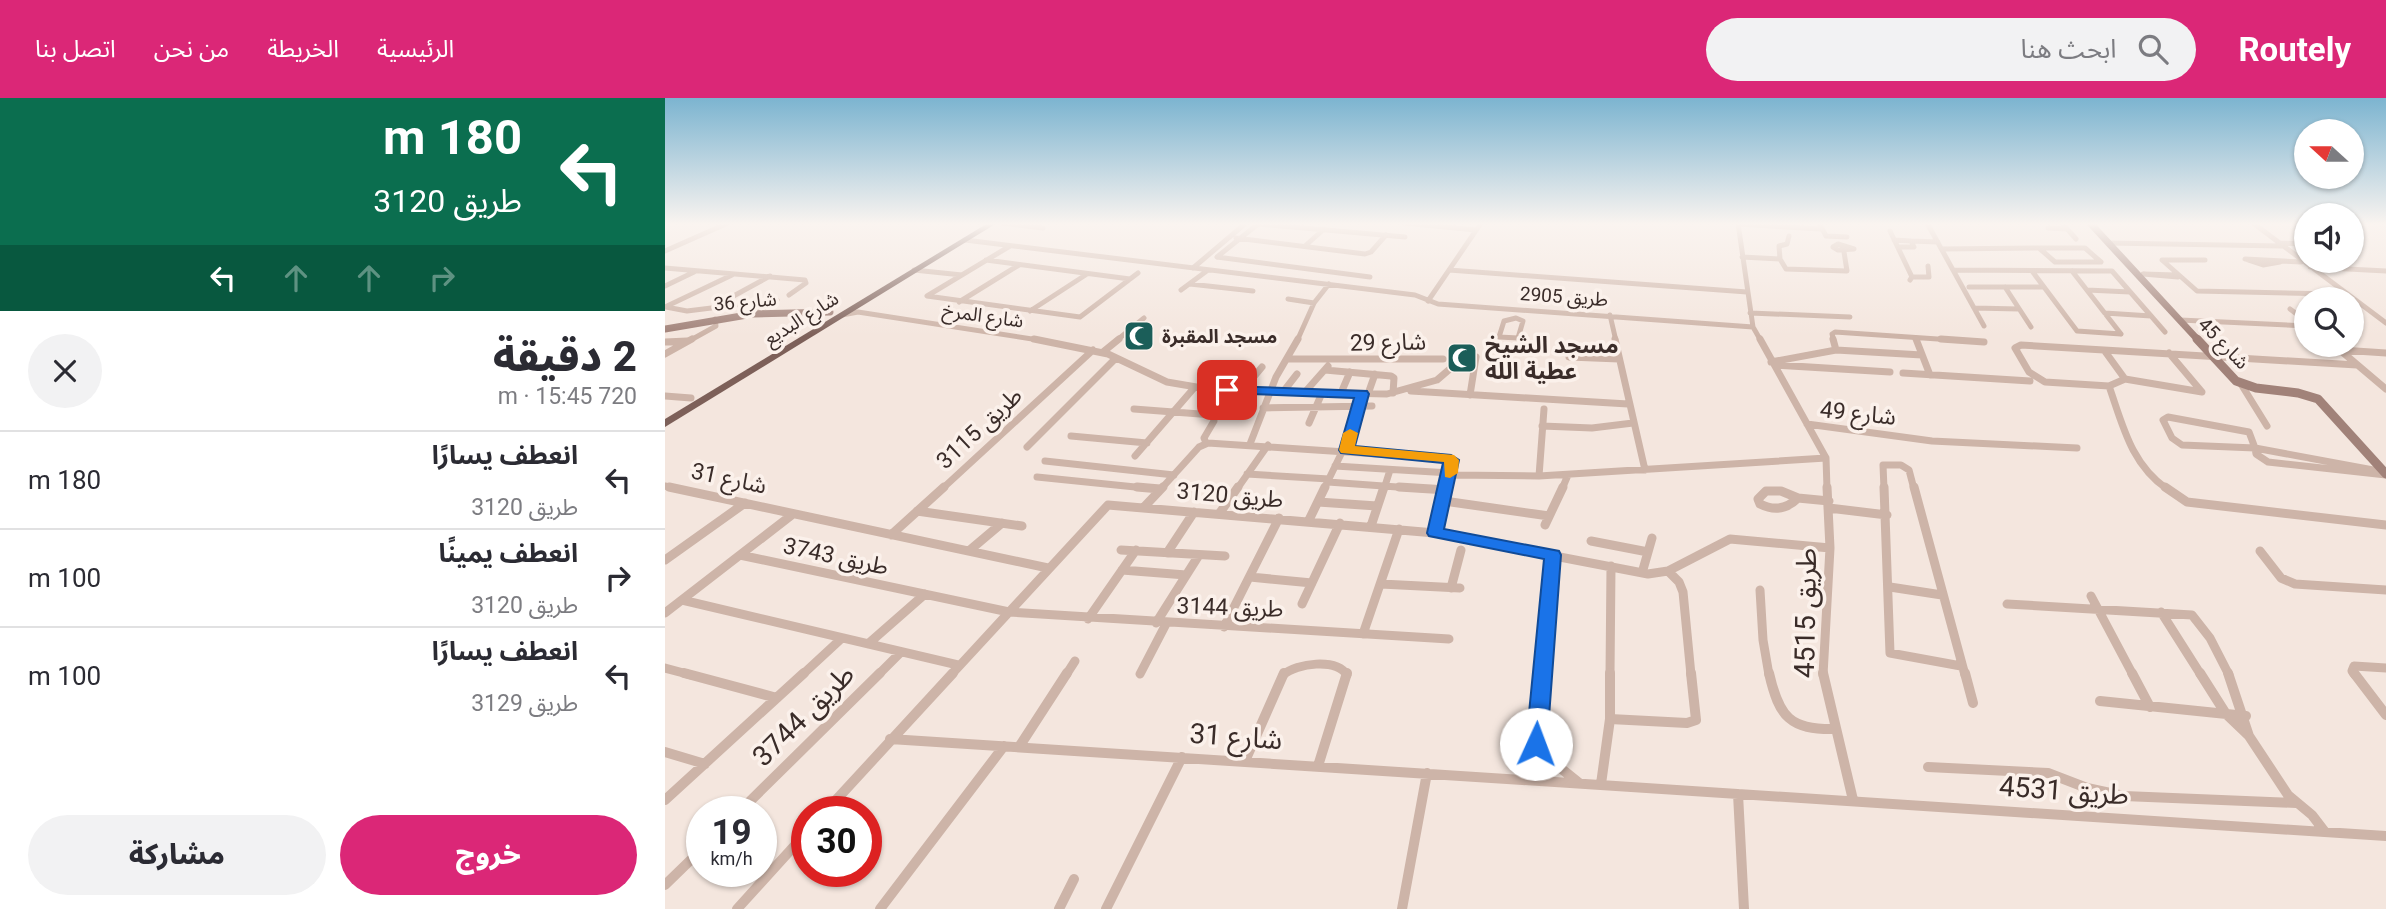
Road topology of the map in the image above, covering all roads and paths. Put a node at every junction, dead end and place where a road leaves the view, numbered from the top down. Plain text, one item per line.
1 (921, 261) edge
2 (930, 261) edge
3 (985, 261) edge
4 (992, 261) edge
5 (1133, 261) edge
6 (1202, 261) edge
7 (1246, 261) edge
8 (1455, 261) edge
9 (1743, 261) edge
10 (1781, 261) edge
11 (1846, 261) edge
12 (1904, 261) edge
13 (1949, 261) edge
14 (2054, 261) edge
15 (2100, 261) edge
16 (2126, 261) edge
17 (2164, 261) edge
18 (2250, 261) edge
19 (2280, 261) joint
20 (2077, 262) junction
21 (2294, 262) edge
22 (1020, 265) junction
23 (665, 268) edge
24 (1193, 268) junction
25 (1907, 268) junction
26 (914, 270) junction
27 (1208, 270) junction
28 (1449, 270) junction
29 (1954, 270) junction
30 (2364, 270) edge
31 (697, 271) junction
32 (2032, 271) junction
33 (2072, 271) junction
34 (2087, 271) junction
35 (2386, 271) edge
36 (2318, 273) edge
37 (735, 274) junction
38 (1087, 274) junction
39 (1138, 274) dead end
40 (962, 275) junction
41 (2140, 275) junction
42 (770, 276) junction
43 (2177, 276) junction
44 (1370, 277) dead end
45 (1131, 279) junction
46 (1191, 284) junction
47 (1329, 284) junction
48 (665, 286) edge
49 (1969, 287) dead end
50 (2005, 287) junction
51 (2044, 287) junction
52 (1181, 290) dead end
53 (2087, 290) junction
54 (1253, 291) dead end
55 (1747, 292) junction
56 (2130, 292) junction
57 (2294, 293) edge
58 (789, 295) dead end
59 (1288, 299) dead end
60 (1428, 301) junction
61 (959, 302) junction
62 (1314, 303) junction
63 (666, 307) edge
64 (712, 307) junction
65 (1516, 308) junction
66 (1974, 308) junction
67 (2019, 309) junction
68 (2290, 309) dead end
69 (855, 310) junction
70 (1030, 312) junction
71 (2370, 312) junction
72 (2386, 312) edge
73 (1750, 313) junction
74 (2105, 313) junction
75 (2294, 313) edge
76 (753, 314) junction
77 (1610, 315) junction
78 (831, 316) junction
79 (2151, 316) junction
80 (1850, 317) dead end
81 (1144, 318) dead end
82 (1514, 318) dead end
83 (715, 319) junction
84 (2180, 320) junction
85 (2386, 323) edge
86 (2294, 324) edge
87 (1984, 326) dead end
88 (1753, 327) junction
89 (2031, 327) dead end
90 (665, 329) edge
91 (2165, 332) dead end
92 (1916, 338) junction
93 (690, 341) junction
94 (665, 342) edge
95 (1985, 342) dead end
96 (2103, 349) junction
97 (1093, 350) junction
98 (1836, 350) junction
99 (1103, 352) junction
100 (2364, 352) edge
101 (2386, 352) edge
102 (2169, 353) junction
103 (665, 355) edge
104 (1922, 355) junction
105 (2212, 356) junction
106 (1476, 357) dead end
107 (1569, 357) dead end
108 (2348, 357) edge
109 (1116, 358) junction
110 (1289, 359) junction
111 (1372, 359) junction
112 (1426, 359) junction
113 (1443, 359) dead end
114 (1619, 359) junction
115 (1333, 360) junction
116 (1772, 363) junction
117 (2357, 365) junction
118 (1474, 366) junction
119 (1262, 367) dead end
120 (1425, 368) dead end
121 (1325, 370) junction
122 (1350, 372) junction
123 (1890, 372) dead end
124 (1903, 373) dead end
125 (1297, 374) dead end
126 (1371, 374) junction
127 (1930, 375) junction
128 (2125, 379) junction
129 (2030, 381) dead end
130 (2241, 384) junction
131 (2109, 386) junction
132 (1194, 388) junction
133 (2386, 389) edge
134 (1405, 390) junction
135 (1242, 391) junction
136 (1269, 391) junction
137 (1283, 391) junction
138 (1293, 392) junction
139 (1305, 392) junction
140 (1322, 393) junction
141 (1341, 393) junction
142 (1393, 393) junction
143 (1365, 394) junction
144 (1470, 395) junction
145 (665, 396) edge
146 (691, 398) junction
147 (1628, 404) junction
148 (1358, 406) junction
149 (1372, 406) dead end
150 (1262, 408) junction
151 (1316, 408) junction
152 (1134, 409) dead end
153 (1285, 409) junction
154 (1544, 409) dead end
155 (1174, 412) junction
156 (665, 415) edge
157 (1309, 423) dead end
158 (1633, 423) junction
159 (665, 424) edge
160 (1807, 424) junction
161 (1542, 426) junction
162 (2267, 426) dead end
163 (1071, 436) dead end
164 (1146, 443) junction
165 (1206, 443) junction
166 (1250, 444) junction
167 (1268, 445) junction
168 (1027, 447) dead end
169 (2077, 448) dead end
170 (2254, 449) junction
171 (1345, 450) junction
172 (1135, 456) dead end
173 (1826, 458) junction
174 (1045, 461) dead end
175 (1335, 466) junction
176 (1102, 467) junction
177 (1390, 470) junction
178 (1645, 470) junction
179 (1247, 474) junction
180 (1450, 474) junction
181 (2385, 474) edge
182 (1174, 475) junction
183 (1568, 475) junction
184 (1037, 477) dead end
185 (1539, 477) junction
186 (1328, 480) junction
187 (1089, 482) junction
188 (665, 486) edge
189 (1384, 486) junction
190 (1160, 489) junction
191 (1447, 490) junction
192 (1798, 498) dead end
193 (1444, 501) junction
194 (1318, 502) junction
195 (745, 503) junction
196 (1829, 505) junction
197 (1377, 506) junction
198 (1144, 507) junction
199 (917, 511) junction
200 (1194, 512) junction
201 (793, 514) junction
202 (1219, 514) junction
203 (1887, 515) junction
204 (1549, 516) junction
205 (1279, 519) junction
206 (1309, 520) junction
207 (1002, 523) junction
208 (1339, 523) junction
209 (1545, 525) dead end
210 (2386, 525) edge
211 (1022, 526) dead end
212 (1371, 526) junction
213 (1399, 529) junction
214 (1435, 533) junction
215 (891, 535) junction
216 (1652, 538) dead end
217 (1591, 541) dead end
218 (1830, 548) junction
219 (970, 550) junction
220 (1121, 550) dead end
221 (1461, 550) dead end
222 (1136, 551) junction
223 (2260, 551) dead end
224 (1648, 552) junction
225 (1167, 553) junction
226 (740, 555) junction
227 (1199, 555) junction
228 (1553, 555) junction
229 (1225, 556) dead end
230 (665, 561) edge
231 (1611, 566) junction
232 (1048, 568) junction
233 (1122, 570) junction
234 (1668, 571) junction
235 (1642, 573) junction
236 (1186, 575) junction
237 (1250, 578) junction
238 (1312, 583) junction
239 (1381, 584) junction
240 (1890, 587) junction
241 (1761, 590) dead end
242 (2386, 590) edge
243 (925, 594) junction
244 (1942, 595) junction
245 (2091, 596) dead end
246 (682, 600) junction
247 (1302, 604) dead end
248 (2007, 604) dead end
249 (2098, 609) junction
250 (1009, 612) junction
251 (2161, 612) junction
252 (665, 613) edge
253 (1089, 619) junction
254 (1161, 623) junction
255 (1224, 627) junction
256 (1363, 634) junction
257 (842, 638) junction
258 (1449, 639) dead end
259 (869, 644) junction
260 (901, 652) junction
261 (1075, 661) dead end
262 (958, 666) junction
263 (1961, 666) junction
264 (665, 668) edge
265 (2386, 668) edge
266 (1140, 674) dead end
267 (777, 698) junction
268 (2101, 701) dead end
269 (1973, 703) dead end
270 (2150, 706) junction
271 (2226, 714) junction
272 (2386, 715) edge
273 (2246, 716) junction
274 (1610, 719) junction
275 (1835, 729) junction
276 (2249, 736) junction
277 (891, 739) junction
278 (1004, 746) junction
279 (1019, 747) junction
280 (665, 752) edge
281 (1182, 757) junction
282 (1245, 761) junction
283 (705, 764) junction
284 (1318, 766) junction
285 (1928, 767) dead end
286 (1427, 773) junction
287 (1579, 783) junction
288 (1601, 784) junction
289 (1738, 794) junction
290 (755, 796) edge
291 (839, 796) edge
292 (665, 800) edge
293 (1853, 800) junction
294 (2296, 803) junction
295 (2325, 832) junction
296 (2386, 836) edge
297 (791, 850) edge
298 (686, 865) edge
299 (1074, 879) dead end
300 (665, 885) edge
301 (737, 909) edge
302 (880, 909) edge
303 (1059, 909) edge
304 (1106, 909) edge
305 (1402, 909) edge
306 (1744, 909) edge

1 - 78 main road, شارع البديع
2 - 26 main road, شارع البديع
3 - 40 street
4 - 22 street
5 - 24 street, طريق 2905
6 - 24 street
7 - 44 street
8 - 28 street
9 - 55 street
10 - 11 street
12 - 25 street
13 - 29 street
14 - 20 street
15 - 20 street
16 - 41 street, شارع 45
17 - 43 street
18 - 19 street
19 - 21 street
20 - 34 street
22 - 38 street
22 - 61 street
23 - 31 street
24 - 27 street, طريق 2905
25 - 25 street
26 - 40 street
26 - 69 main road, شارع البديع
27 - 46 street
27 - 47 street, طريق 2905
28 - 55 street
28 - 60 street
29 - 32 street
29 - 66 street
30 - 35 street
31 - 37 street
31 - 48 street
32 - 33 street
32 - 51 street
33 - 34 street
33 - 53 street
34 - 56 street
36 - 71 street
37 - 42 street
37 - 63 street
38 - 45 street
38 - 70 street
39 - 45 street
40 - 61 street
41 - 43 street
41 - 84 street, شارع 45
42 - 58 street
42 - 64 street
43 - 57 street
45 - 70 street
46 - 52 street
46 - 54 street
47 - 60 street, طريق 2905
47 - 62 street
49 - 50 street
50 - 51 street
50 - 67 street
51 - 74 street
53 - 56 street
53 - 74 street
55 - 73 street
56 - 79 street
59 - 62 street
60 - 65 street, طريق 2905
61 - 70 street
62 - 110 street
63 - 64 street
64 - 76 street
65 - 77 street, طريق 2905
65 - 82 street
66 - 67 street
66 - 87 street
67 - 89 street
68 - 75 street
69 - 78 main road, شارع البديع
69 - 97 street, شارع المرخ
71 - 72 street
71 - 85 street
73 - 80 street
73 - 88 street
74 - 79 street
76 - 78 street, شارع 36
76 - 83 street, شارع 36
77 - 88 street, طريق 2905
77 - 114 street
78 - 146 main road, شارع البديع
78 - 159 main road, شارع البديع
79 - 91 street
81 - 99 street
83 - 90 street, شارع 36
83 - 93 street
84 - 86 street
84 - 105 street, شارع 45
88 - 116 street
92 - 95 street
92 - 98 street
92 - 104 street
93 - 94 street
93 - 103 street
96 - 102 street
96 - 128 street
96 - 131 street
97 - 99 street, شارع المرخ
97 - 199 street, طريق 3115
98 - 104 street
98 - 116 street
99 - 109 street, شارع المرخ
100 - 101 street
102 - 105 street
102 - 128 street
104 - 127 street
105 - 117 street
105 - 130 street, شارع 45
106 - 118 street
107 - 114 street
108 - 117 street
109 - 132 street, شارع المرخ
109 - 168 street
110 - 115 street, شارع 29
110 - 136 street
111 - 112 street, شارع 29
111 - 115 street, شارع 29
111 - 126 street
112 - 113 street, شارع 29
112 - 120 street
114 - 147 street
115 - 121 street, شارع 29
116 - 123 street
116 - 160 street
117 - 133 street
118 - 134 street, شارع المرخ
118 - 144 street
119 - 135 street
121 - 122 street
121 - 139 street, شارع 29
122 - 126 street
122 - 141 street
124 - 127 street
125 - 137 street
126 - 142 street
126 - 143 street
127 - 129 street
128 - 131 street
130 - 162 street
130 - 181 street, شارع 45
131 - 210 street
132 - 135 street, شارع المرخ
132 - 155 street
134 - 142 street, شارع المرخ
134 - 144 street
135 - 136 street, شارع المرخ
136 - 137 street, شارع المرخ
136 - 150 street
137 - 138 street, شارع المرخ
138 - 139 street, شارع المرخ
138 - 153 street
139 - 140 street, شارع المرخ
140 - 141 street, شارع المرخ
140 - 151 street
141 - 143 street, شارع المرخ
142 - 143 street, شارع المرخ
143 - 148 street
144 - 147 street
145 - 146 street
146 - 156 main road, شارع البديع
147 - 158 street
148 - 149 street
148 - 151 street
148 - 171 street
150 - 153 street
150 - 166 street
151 - 153 street
151 - 157 street
152 - 155 street
154 - 161 street
155 - 164 street
155 - 165 street
158 - 161 street
158 - 178 street
160 - 169 street, شارع 49
160 - 173 street, شارع 49
161 - 185 street
163 - 164 street
164 - 172 street
165 - 166 street
165 - 182 street
166 - 167 street
167 - 171 street
167 - 179 street
170 - 170 street
170 - 181 street
170 - 181 street
171 - 175 street
171 - 180 street
173 - 178 street
173 - 196 street, طريق 4515
174 - 176 street
175 - 177 street
175 - 186 street
176 - 182 street
176 - 187 street
177 - 180 street
177 - 189 street
178 - 183 street
179 - 186 street
179 - 202 street
180 - 185 street
180 - 191 street
182 - 190 street
183 - 185 street
183 - 204 street
184 - 187 street
186 - 189 street
186 - 194 street
187 - 190 street
188 - 195 street, شارع 31
189 - 191 street
189 - 197 street
190 - 198 street
191 - 193 street
192 - 196 street
193 - 204 street
193 - 214 street
194 - 197 street
194 - 206 street
195 - 201 street, شارع 31
195 - 230 street
196 - 203 street
196 - 218 street, طريق 4515
197 - 212 street
198 - 200 street, طريق 3120
198 - 232 street, طريق 3120
199 - 207 street
199 - 215 street, طريق 3115
200 - 202 street, طريق 3120
200 - 225 street
201 - 215 street, شارع 31
201 - 226 street
202 - 205 street, طريق 3120
203 - 240 street
203 - 244 street
204 - 209 street
205 - 206 street, طريق 3120
205 - 237 street
206 - 208 street, طريق 3120
207 - 211 street
207 - 219 street
208 - 212 street, طريق 3120
208 - 238 street
212 - 213 street, طريق 3120
213 - 214 street, طريق 3120
213 - 239 street
214 - 228 street, طريق 3120
215 - 219 street, شارع 31
216 - 224 street
217 - 224 street
218 - 234 street
218 - 275 street, طريق 4515
219 - 232 street, شارع 31
220 - 222 street
221 - 239 street
222 - 225 street
222 - 233 street
223 - 242 street
224 - 235 street
225 - 227 street
226 - 243 street, طريق 3743
226 - 246 street
227 - 229 street
227 - 236 street
228 - 231 street, طريق 3120
228 - 287 street
231 - 235 street, طريق 3120
231 - 274 street
232 - 250 street
233 - 236 street
233 - 253 street
234 - 235 street, طريق 3120
234 - 274 street
236 - 254 street
237 - 238 street
237 - 255 street
238 - 247 street
239 - 256 street
240 - 244 street
240 - 263 street
241 - 275 street
243 - 250 street, طريق 3743
243 - 259 street
244 - 263 street
245 - 249 street
246 - 252 street
246 - 257 street, طريق 3744
248 - 249 street
249 - 251 street
249 - 270 street
250 - 253 street, طريق 3144
250 - 262 street
251 - 271 street
251 - 273 street
253 - 254 street, طريق 3144
254 - 255 street, طريق 3144
254 - 266 street
255 - 256 street, طريق 3144
256 - 258 street, طريق 3144
257 - 259 street, طريق 3744
257 - 267 street
259 - 260 street, طريق 3744
260 - 262 street, طريق 3744
260 - 290 street, طريق 3744
261 - 279 street
262 - 277 street
263 - 269 street
264 - 267 street
265 - 272 street
267 - 283 street
268 - 270 street
270 - 271 street
271 - 273 street
271 - 276 street
273 - 276 street
274 - 288 street
275 - 293 street, طريق 4515
276 - 294 street
277 - 278 street, شارع 31
277 - 291 street
278 - 279 street, شارع 31
278 - 302 street
279 - 281 street, شارع 31
280 - 283 street
281 - 282 street, شارع 31
281 - 304 street
282 - 284 street, شارع 31
282 - 284 street
283 - 292 street
284 - 286 street, شارع 31
285 - 294 street
286 - 287 street, شارع 31
286 - 305 street
287 - 288 street, شارع 31
288 - 289 street, شارع 31
289 - 293 street, طريق 4531
289 - 306 street
293 - 295 street, طريق 4531
294 - 295 street
295 - 296 street, طريق 4531
297 - 301 street
298 - 300 street
299 - 303 street

